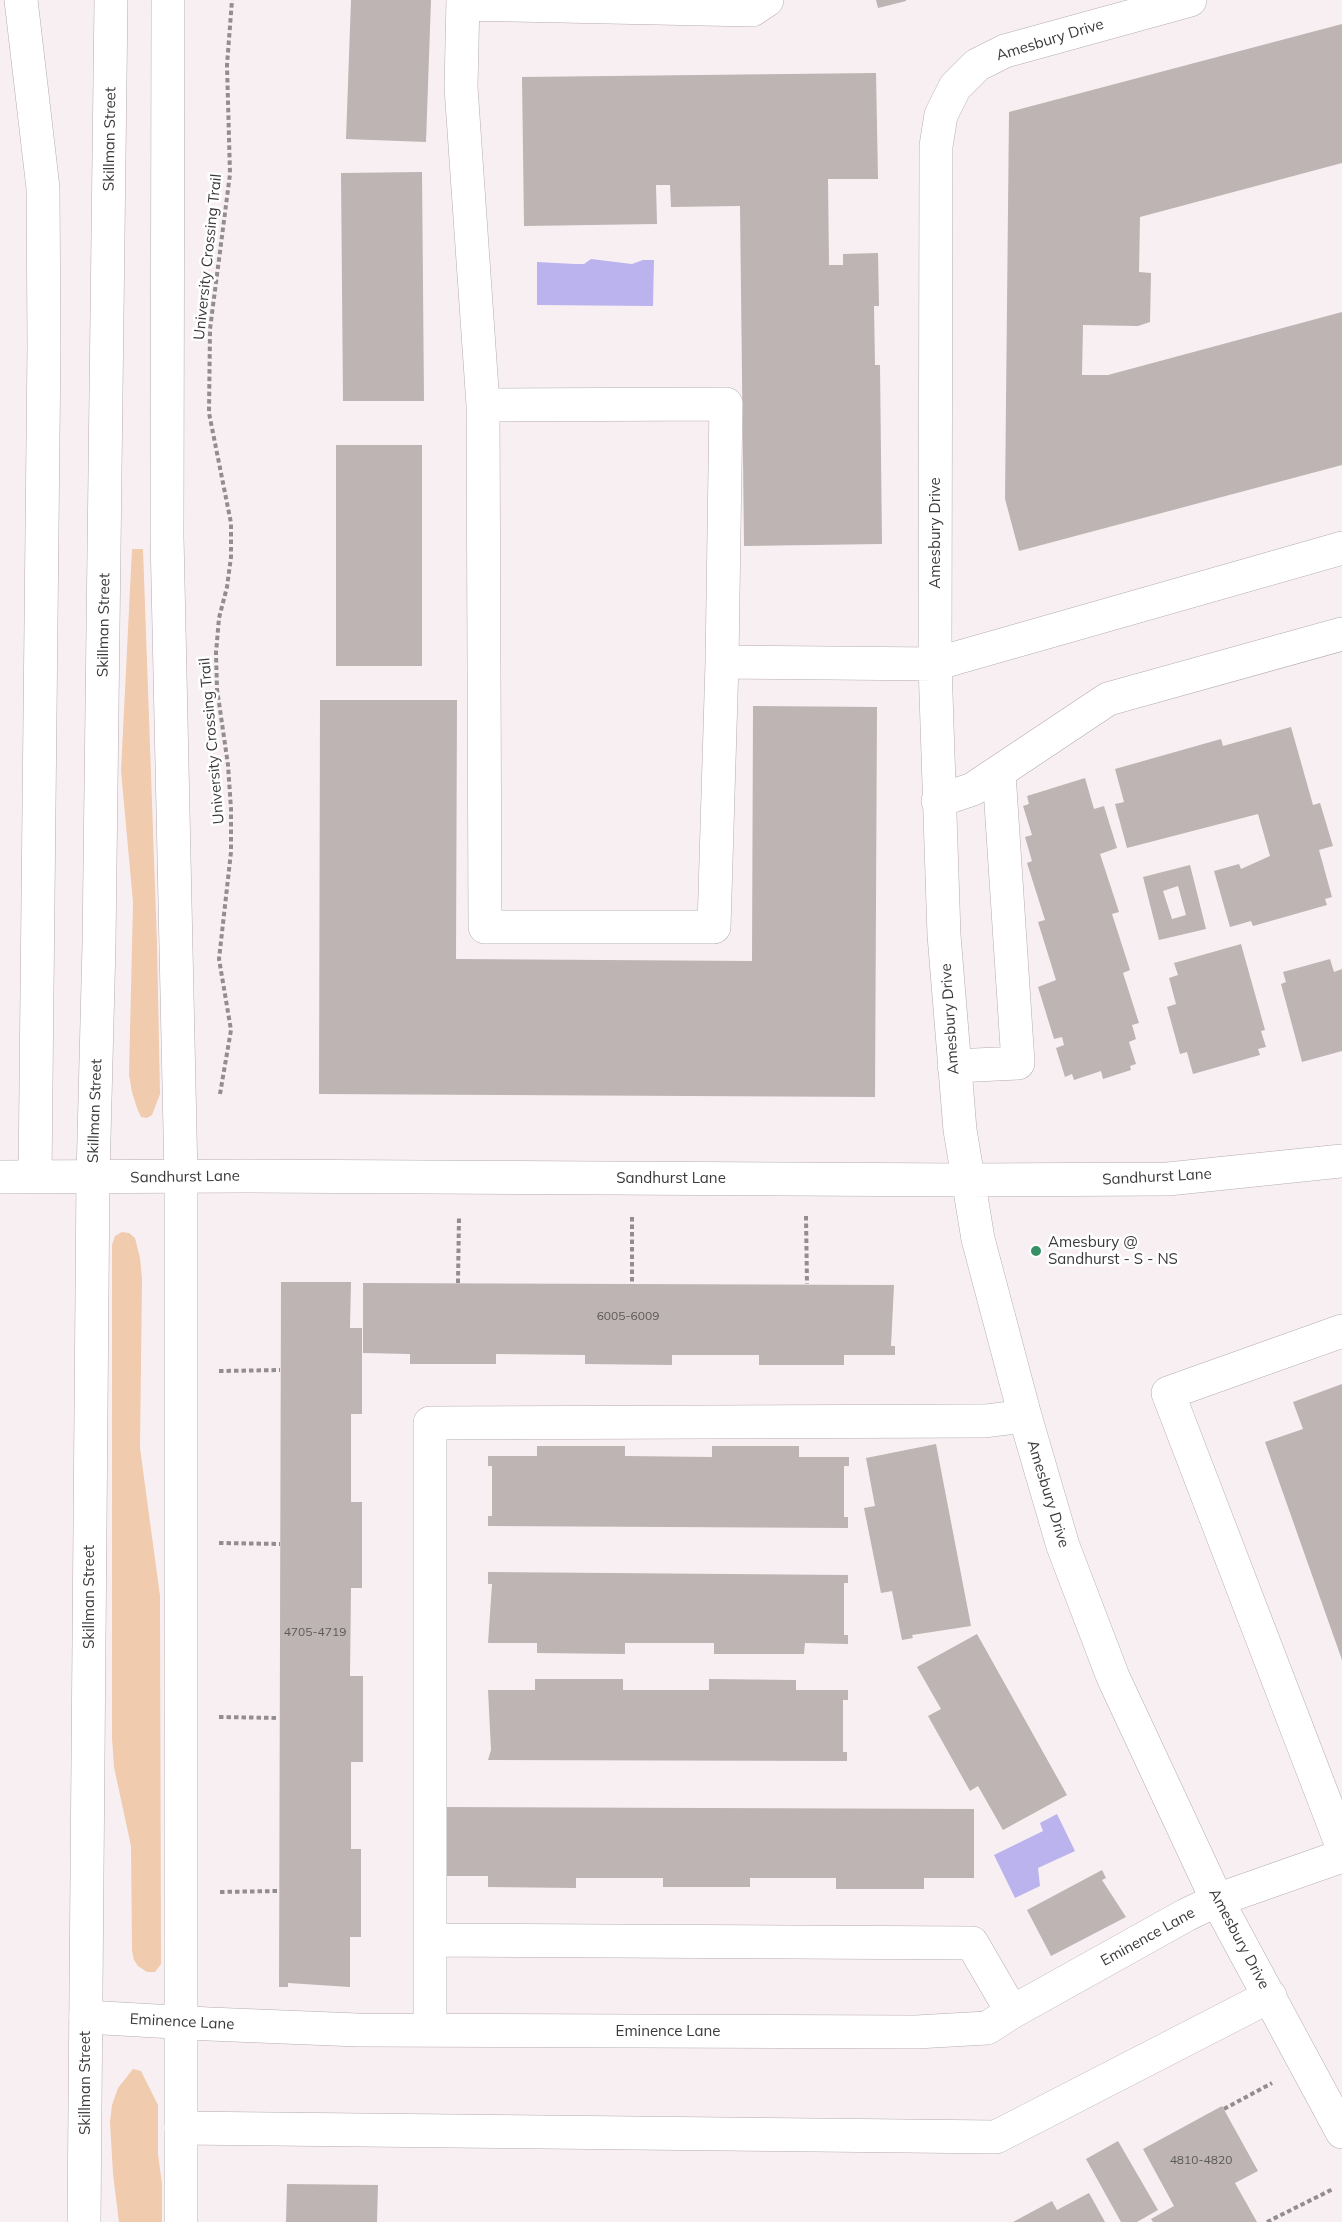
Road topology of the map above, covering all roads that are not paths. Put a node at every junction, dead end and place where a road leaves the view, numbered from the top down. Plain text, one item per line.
1 (21, 0) edge
2 (111, 0) edge
3 (168, 0) edge
4 (766, 0) edge
5 (1190, 0) edge
6 (464, 2) edge
7 (483, 405) junction
8 (1342, 548) edge
9 (1342, 634) edge
10 (722, 662) junction
11 (935, 664) junction
12 (999, 773) junction
13 (938, 801) junction
14 (954, 1066) junction
15 (1342, 1161) edge
16 (0, 1177) edge
17 (35, 1177) junction
18 (93, 1177) junction
19 (181, 1177) junction
20 (967, 1180) junction
21 (1342, 1331) edge
22 (1025, 1416) junction
23 (1342, 1846) edge
24 (1342, 1856) edge
25 (1217, 1900) junction
26 (430, 1940) junction
27 (1270, 1996) junction
28 (1012, 2012) junction
29 (86, 2017) junction
30 (182, 2023) junction
31 (430, 2030) junction
32 (181, 2128) junction
33 (1342, 2132) edge
34 (84, 2222) edge
35 (181, 2222) edge

1 - 17 street
2 - 18 street, Skillman Street
3 - 19 street
4 - 6 street
5 - 11 street, Amesbury Drive
6 - 7 street
7 - 10 street
7 - 10 street
8 - 11 street
9 - 12 street
10 - 11 street
11 - 13 street, Amesbury Drive
12 - 13 street
12 - 14 street
13 - 14 street, Amesbury Drive
14 - 20 street, Amesbury Drive
15 - 20 street, Sandhurst Lane
16 - 17 street, Sandhurst Lane
17 - 18 street, Sandhurst Lane
18 - 19 street, Sandhurst Lane
18 - 29 street, Skillman Street
19 - 20 street, Sandhurst Lane
19 - 30 street
20 - 22 street, Amesbury Drive
21 - 23 street
22 - 25 street, Amesbury Drive
22 - 26 street
24 - 25 street, Eminence Lane
25 - 27 street, Amesbury Drive
25 - 28 street, Eminence Lane
26 - 28 street
26 - 31 street
27 - 32 street
27 - 33 street, Amesbury Drive
28 - 31 street, Eminence Lane
29 - 30 street, Eminence Lane
29 - 34 street, Skillman Street
30 - 31 street, Eminence Lane
30 - 32 street
32 - 35 street

